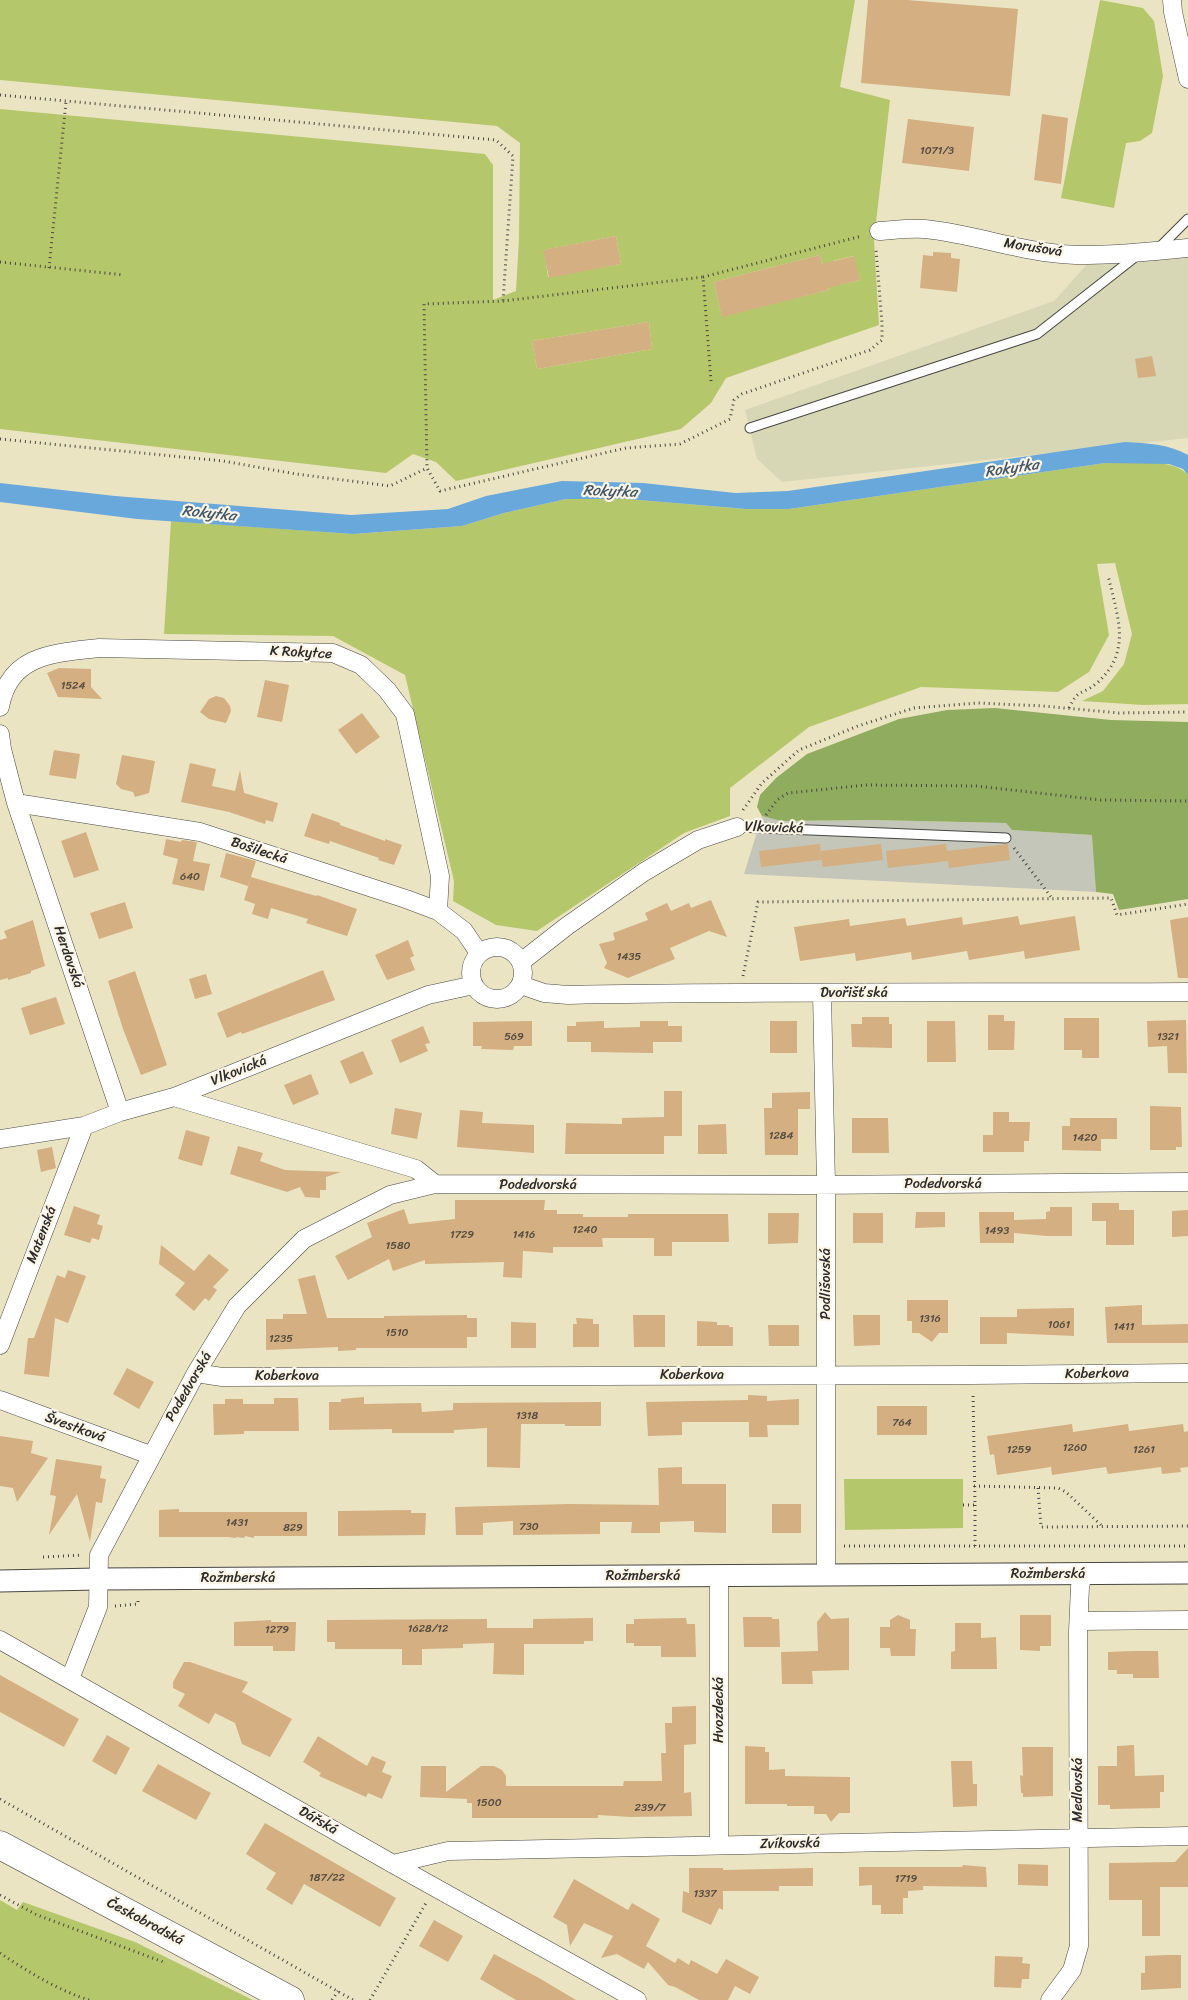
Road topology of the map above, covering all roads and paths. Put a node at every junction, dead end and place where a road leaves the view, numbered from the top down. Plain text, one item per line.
1 (1172, 0) edge
2 (1188, 79) edge
3 (0, 95) edge
4 (66, 101) junction
5 (1188, 219) edge
6 (877, 232) junction
7 (1188, 248) edge
8 (1156, 250) junction
9 (1136, 252) junction
10 (0, 262) edge
11 (49, 268) junction
12 (124, 275) dead end
13 (703, 277) junction
14 (503, 301) junction
15 (711, 381) dead end
16 (750, 428) dead end
17 (0, 440) edge
18 (427, 468) junction
19 (1108, 575) dead end
20 (0, 707) edge
21 (1069, 708) junction
22 (1188, 712) edge
23 (0, 734) edge
24 (1188, 801) edge
25 (16, 802) junction
26 (738, 827) junction
27 (757, 828) junction
28 (1006, 838) joint
29 (1051, 898) junction
30 (1188, 904) edge
31 (438, 911) junction
32 (479, 954) junction
33 (521, 962) junction
34 (474, 985) junction
35 (521, 985) junction
36 (740, 991) junction
37 (1188, 992) edge
38 (822, 993) junction
39 (174, 1097) junction
40 (120, 1112) junction
41 (84, 1126) junction
42 (0, 1140) edge
43 (1188, 1182) edge
44 (435, 1184) junction
45 (826, 1185) junction
46 (0, 1345) edge
47 (196, 1373) junction
48 (1188, 1373) edge
49 (825, 1375) junction
50 (972, 1375) junction
51 (0, 1400) edge
52 (150, 1455) junction
53 (974, 1486) junction
54 (1038, 1488) junction
55 (963, 1505) dead end
56 (974, 1505) junction
57 (1102, 1526) junction
58 (1188, 1526) edge
59 (826, 1546) junction
60 (975, 1546) junction
61 (1188, 1546) edge
62 (99, 1554) junction
63 (41, 1558) dead end
64 (1188, 1573) edge
65 (1083, 1574) junction
66 (826, 1575) junction
67 (719, 1576) junction
68 (97, 1579) junction
69 (0, 1581) edge
70 (1188, 1620) edge
71 (1080, 1621) junction
72 (0, 1640) edge
73 (70, 1679) junction
74 (0, 1799) edge
75 (1188, 1836) edge
76 (1078, 1838) junction
77 (0, 1845) edge
78 (719, 1846) junction
79 (393, 1864) junction
80 (435, 1888) junction
81 (0, 1896) edge
82 (0, 1953) edge
83 (172, 1965) dead end
84 (338, 1991) junction
85 (89, 2000) edge
86 (290, 2000) edge
87 (332, 2000) edge
88 (353, 2000) edge
89 (370, 2000) edge
90 (637, 2000) edge
91 (1050, 2000) edge

1 - 2 street
3 - 4 path
4 - 11 path
4 - 14 path
5 - 8 lane
6 - 9 street, Morušová
6 - 13 path
6 - 18 path
7 - 8 street, Morušová
8 - 9 street, Morušová
9 - 16 lane
10 - 11 path
11 - 12 path
13 - 14 path
13 - 15 path
14 - 18 path
17 - 18 path
19 - 21 path
20 - 31 street, K Rokytce
21 - 22 path
21 - 26 path
23 - 25 street
24 - 27 path
25 - 31 street, Bošilecká
25 - 40 street, Herdovská
26 - 27 lane, Vlkovická
26 - 33 street, Vlkovická
27 - 28 lane, Vlkovická
28 - 29 path
29 - 30 path
29 - 36 path
31 - 32 street, Bošilecká
32 - 33 street
32 - 34 street
33 - 35 street
34 - 35 street
34 - 39 street, Vlkovická
35 - 36 street, Dvořišťská
36 - 38 street, Dvořišťská
37 - 38 street, Dvořišťská
38 - 45 street, Podlišovská
39 - 40 street, Vlkovická
39 - 44 street
40 - 41 street, Vlkovická
41 - 42 street, Vlkovická
41 - 46 street, Matenská
43 - 45 street, Podedvorská
44 - 45 street, Podedvorská
44 - 47 street, Podedvorská
45 - 49 street, Podlišovská
47 - 49 street, Koberkova
47 - 52 street, Podedvorská
48 - 50 street, Koberkova
49 - 50 street, Koberkova
49 - 59 street, Podlišovská
50 - 53 path
51 - 52 street, Švestková
52 - 62 street, Podedvorská
53 - 54 path
53 - 56 path
54 - 57 path
54 - 57 path
55 - 56 path
56 - 60 path
57 - 58 path
59 - 60 path
59 - 66 street, Podlišovská
60 - 61 path
62 - 63 path
62 - 68 street, Podedvorská
64 - 65 street, Rožmberská
65 - 66 street, Rožmberská
65 - 71 street, Medlovská
66 - 67 street, Rožmberská
67 - 68 street, Rožmberská
67 - 78 street, Hvozdecká
68 - 69 street, Rožmberská
68 - 73 street
70 - 71 street
71 - 76 street, Medlovská
72 - 73 street, Dářská
73 - 79 street, Dářská
74 - 84 path
75 - 76 street, Zvíkovská
76 - 78 street, Zvíkovská
76 - 91 street, Medlovská
77 - 86 main road, Českobrodská
78 - 79 street, Zvíkovská
79 - 80 street, Dářská
80 - 89 path
80 - 90 street, Dářská
81 - 83 path
82 - 85 path
84 - 87 path
84 - 88 path

